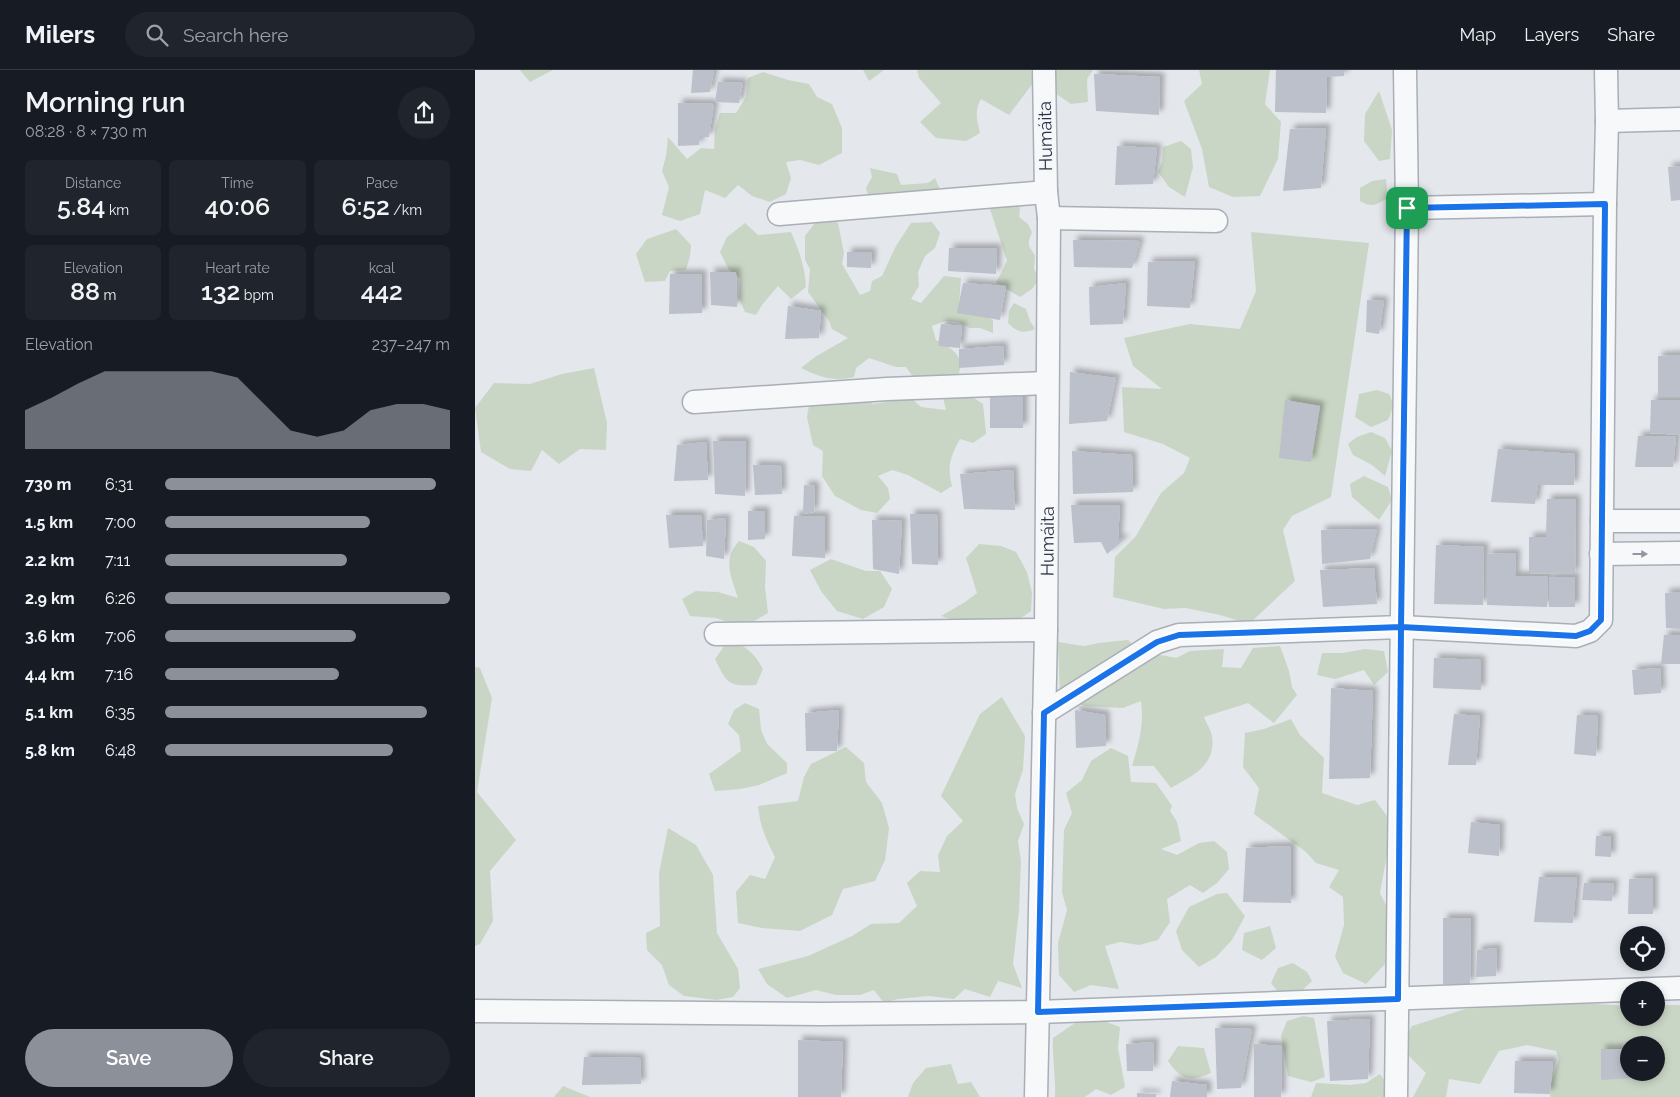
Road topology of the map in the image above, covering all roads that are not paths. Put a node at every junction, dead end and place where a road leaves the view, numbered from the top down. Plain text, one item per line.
1 (1044, 70) edge
2 (1405, 70) edge
3 (1606, 70) edge
4 (1680, 119) edge
5 (1607, 121) junction
6 (1046, 192) junction
7 (1605, 204) junction
8 (1407, 208) junction
9 (779, 214) dead end
10 (1049, 218) junction
11 (1216, 221) dead end
12 (1047, 383) junction
13 (694, 402) dead end
14 (1602, 521) junction
15 (1680, 521) edge
16 (1680, 553) edge
17 (1601, 554) junction
18 (1401, 627) junction
19 (1046, 630) junction
20 (716, 634) dead end
21 (1044, 713) junction
22 (1680, 988) edge
23 (1398, 999) junction
24 (475, 1011) edge
25 (1038, 1012) junction
26 (1036, 1097) edge
27 (1396, 1097) edge

1 - 6 street, Humáita
2 - 8 street
3 - 5 street
4 - 5 street
5 - 7 street
6 - 9 street
6 - 10 street, Humáita
7 - 8 street
7 - 14 street
8 - 18 street
10 - 11 street
10 - 12 street, Humáita
12 - 13 street
12 - 19 street, Humáita
14 - 15 street
14 - 17 street
17 -> 16 street
17 - 18 street
18 - 21 street
18 - 23 street
19 - 20 street
19 - 21 street, Humáita
21 - 25 street, Humáita
22 - 23 street
23 - 25 street
23 - 27 street
24 - 25 street
25 - 26 street, Humáita

